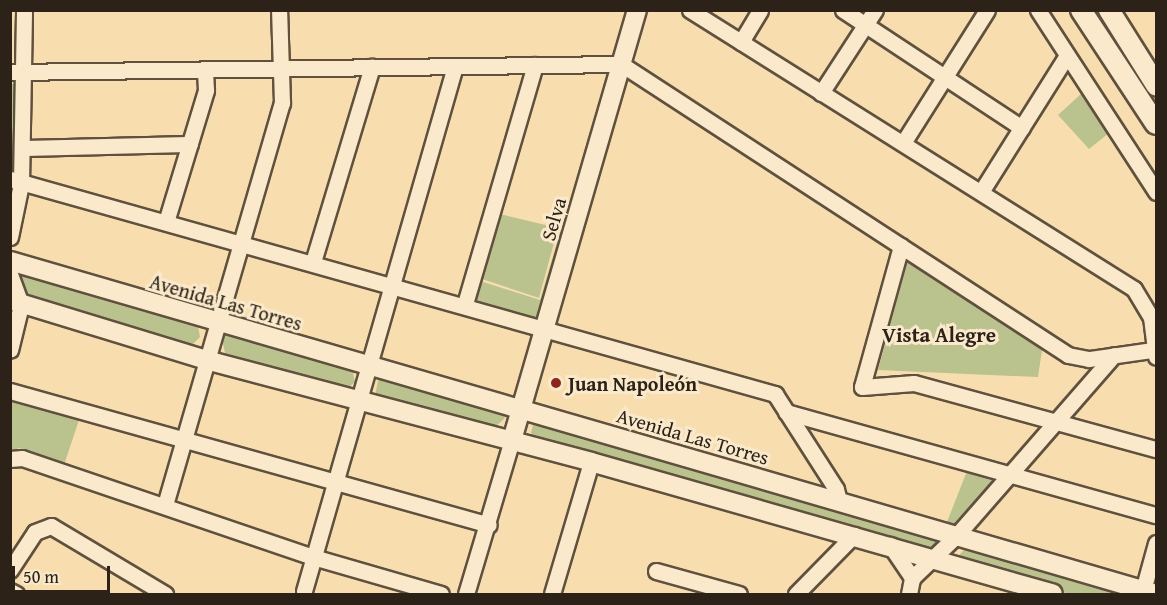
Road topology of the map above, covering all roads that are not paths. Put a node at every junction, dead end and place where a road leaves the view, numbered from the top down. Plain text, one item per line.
1 (24, 10) edge
2 (279, 10) edge
3 (637, 10) edge
4 (690, 10) edge
5 (760, 10) edge
6 (843, 10) edge
7 (875, 10) edge
8 (987, 10) edge
9 (1038, 10) edge
10 (1081, 10) edge
11 (1109, 10) edge
12 (865, 25) junction
13 (741, 42) junction
14 (1066, 57) junction
15 (621, 64) junction
16 (535, 65) junction
17 (455, 66) junction
18 (372, 67) junction
19 (281, 68) junction
20 (205, 69) junction
21 (17, 71) edge
22 (945, 77) junction
23 (1156, 85) edge
24 (821, 93) junction
25 (1156, 124) edge
26 (1022, 128) junction
27 (903, 143) junction
28 (190, 144) junction
29 (22, 148) junction
30 (16, 181) edge
31 (981, 192) junction
32 (1156, 192) edge
33 (166, 222) junction
34 (10, 237) edge
35 (240, 242) junction
36 (901, 246) junction
37 (10, 261) edge
38 (314, 262) junction
39 (10, 274) edge
40 (391, 282) junction
41 (16, 303) edge
42 (465, 304) junction
43 (1154, 314) edge
44 (216, 323) junction
45 (545, 327) junction
46 (10, 350) edge
47 (1154, 353) edge
48 (1114, 355) junction
49 (206, 360) junction
50 (366, 366) junction
51 (10, 391) edge
52 (357, 400) junction
53 (520, 410) junction
54 (786, 412) junction
55 (1056, 422) junction
56 (512, 440) junction
57 (184, 441) junction
58 (1156, 449) edge
59 (10, 459) edge
60 (591, 462) junction
61 (1008, 476) junction
62 (334, 482) junction
63 (839, 501) junction
64 (165, 505) junction
65 (1156, 515) edge
66 (489, 525) junction
67 (854, 535) junction
68 (956, 536) junction
69 (1156, 543) edge
70 (890, 545) junction
71 (313, 558) junction
72 (933, 558) junction
73 (10, 570) edge
74 (656, 571) dead end
75 (912, 578) junction
76 (385, 579) junction
77 (10, 591) edge
78 (304, 591) dead end
79 (1147, 593) edge
80 (16, 594) edge
81 (165, 594) edge
82 (380, 594) edge
83 (441, 594) edge
84 (466, 594) edge
85 (552, 594) edge
86 (739, 594) edge
87 (796, 594) edge
88 (909, 594) edge
89 (1053, 594) edge

1 - 21 street
2 - 19 street
3 - 15 street, Selva
4 - 13 street
5 - 13 street
6 - 12 street
7 - 12 street
8 - 22 street
9 - 14 street
10 - 25 main road
11 - 23 main road
12 - 22 street
12 - 24 street
13 - 24 street
14 - 26 street
14 - 32 street
15 - 16 street
15 - 36 street
15 - 45 street, Selva
16 - 17 street
16 - 42 street
17 - 18 street
17 - 40 street
18 - 19 street
18 - 38 street
19 - 20 street
19 - 35 street
20 - 21 street
20 - 28 street
21 - 29 street
22 - 26 street
22 - 27 street
24 - 27 street
26 - 31 street
27 - 31 street
28 - 29 street
28 - 33 street
29 - 30 street
30 - 33 street
30 - 34 street
31 - 43 street
33 - 35 street
35 - 38 street
35 - 44 street
36 - 48 street
36 - 55 street
37 - 44 street, Avenida Las Torres
38 - 40 street
39 - 41 street
40 - 42 street
40 - 50 street
41 - 46 street
41 - 49 street
42 - 45 street
43 - 47 street
44 - 49 street
44 - 50 street, Avenida Las Torres
45 - 53 street, Selva
45 - 54 street
47 - 48 street
48 - 55 street
49 - 52 street
49 - 57 street
50 - 52 street
50 - 53 street, Avenida Las Torres
51 - 57 street
52 - 56 street
52 - 62 street
53 - 56 street, Selva
53 - 63 street, Avenida Las Torres
54 - 61 street
54 - 63 street
55 - 58 street
55 - 61 street
56 - 60 street
56 - 66 street
57 - 62 street
57 - 64 street
59 - 64 street
60 - 67 street
60 - 85 street
61 - 65 street
61 - 68 street
62 - 66 street
62 - 71 street
63 - 68 street, Avenida Las Torres
64 - 71 street
66 - 84 street
67 - 70 street
67 - 87 street
68 - 72 street
68 - 79 street, Avenida Las Torres
69 - 79 street
70 - 72 street
70 - 75 street
71 - 76 street
71 - 78 street
72 - 75 street
72 - 89 street
73 - 81 street
74 - 86 street
75 - 88 street
76 - 82 street
76 - 83 street
77 - 80 street

